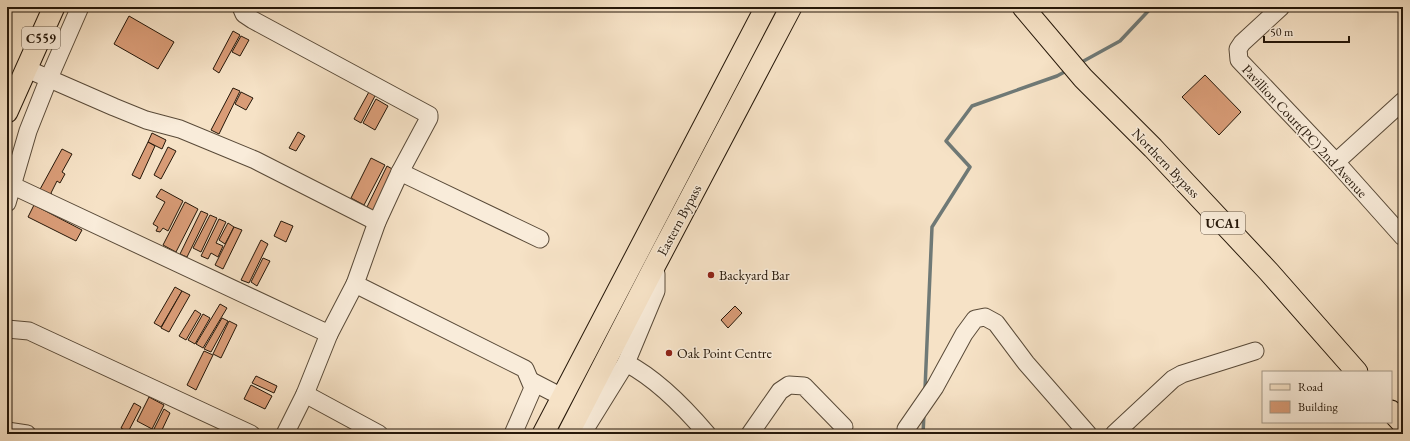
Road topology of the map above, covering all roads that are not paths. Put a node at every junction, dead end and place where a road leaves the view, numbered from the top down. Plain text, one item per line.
1 (54, 7) edge
2 (80, 7) edge
3 (241, 7) edge
4 (766, 7) edge
5 (791, 7) edge
6 (1023, 7) edge
7 (1280, 7) edge
8 (27, 68) junction
9 (49, 78) junction
10 (1403, 101) edge
11 (7, 112) edge
12 (1336, 162) junction
13 (400, 172) junction
14 (10, 184) edge
15 (7, 202) edge
16 (377, 222) junction
17 (1403, 237) edge
18 (540, 239) dead end
19 (654, 267) junction
20 (355, 284) junction
21 (7, 329) edge
22 (329, 334) junction
23 (1255, 351) dead end
24 (626, 363) junction
25 (1356, 371) edge
26 (531, 381) junction
27 (305, 394) junction
28 (562, 397) junction
29 (1392, 412) edge
30 (1403, 424) edge
31 (844, 427) dead end
32 (906, 429) dead end
33 (7, 431) edge
34 (27, 434) edge
35 (251, 434) edge
36 (284, 434) edge
37 (379, 434) edge
38 (513, 434) edge
39 (543, 434) edge
40 (568, 434) edge
41 (582, 434) edge
42 (708, 434) edge
43 (750, 434) edge
44 (1088, 434) edge
45 (1114, 434) edge

1 - 8 main road, C559
2 - 9 street
3 - 13 street
4 - 28 main road, Eastern Bypass
5 - 19 main road, Eastern Bypass
6 - 25 main road, Northern Bypass / UCA1
7 - 12 street, Pavillion Court(PC) 2nd Avenue
8 - 9 street
8 - 11 main road, C559
9 - 14 street
9 - 16 street
10 - 12 street
12 - 17 street, Pavillion Court(PC) 2nd Avenue
13 - 16 street
13 - 18 street
14 - 15 street
14 - 22 street
16 - 20 street
19 - 24 street
19 - 40 main road, Eastern Bypass
20 - 22 street
20 - 26 street
21 - 35 street
22 - 27 street
23 - 45 street
24 - 41 street
24 - 42 street
26 - 28 street
26 - 38 street
27 - 36 street
27 - 37 street
28 - 39 main road, Eastern Bypass
29 - 30 main road
31 - 43 street
32 - 44 street
33 - 34 street

